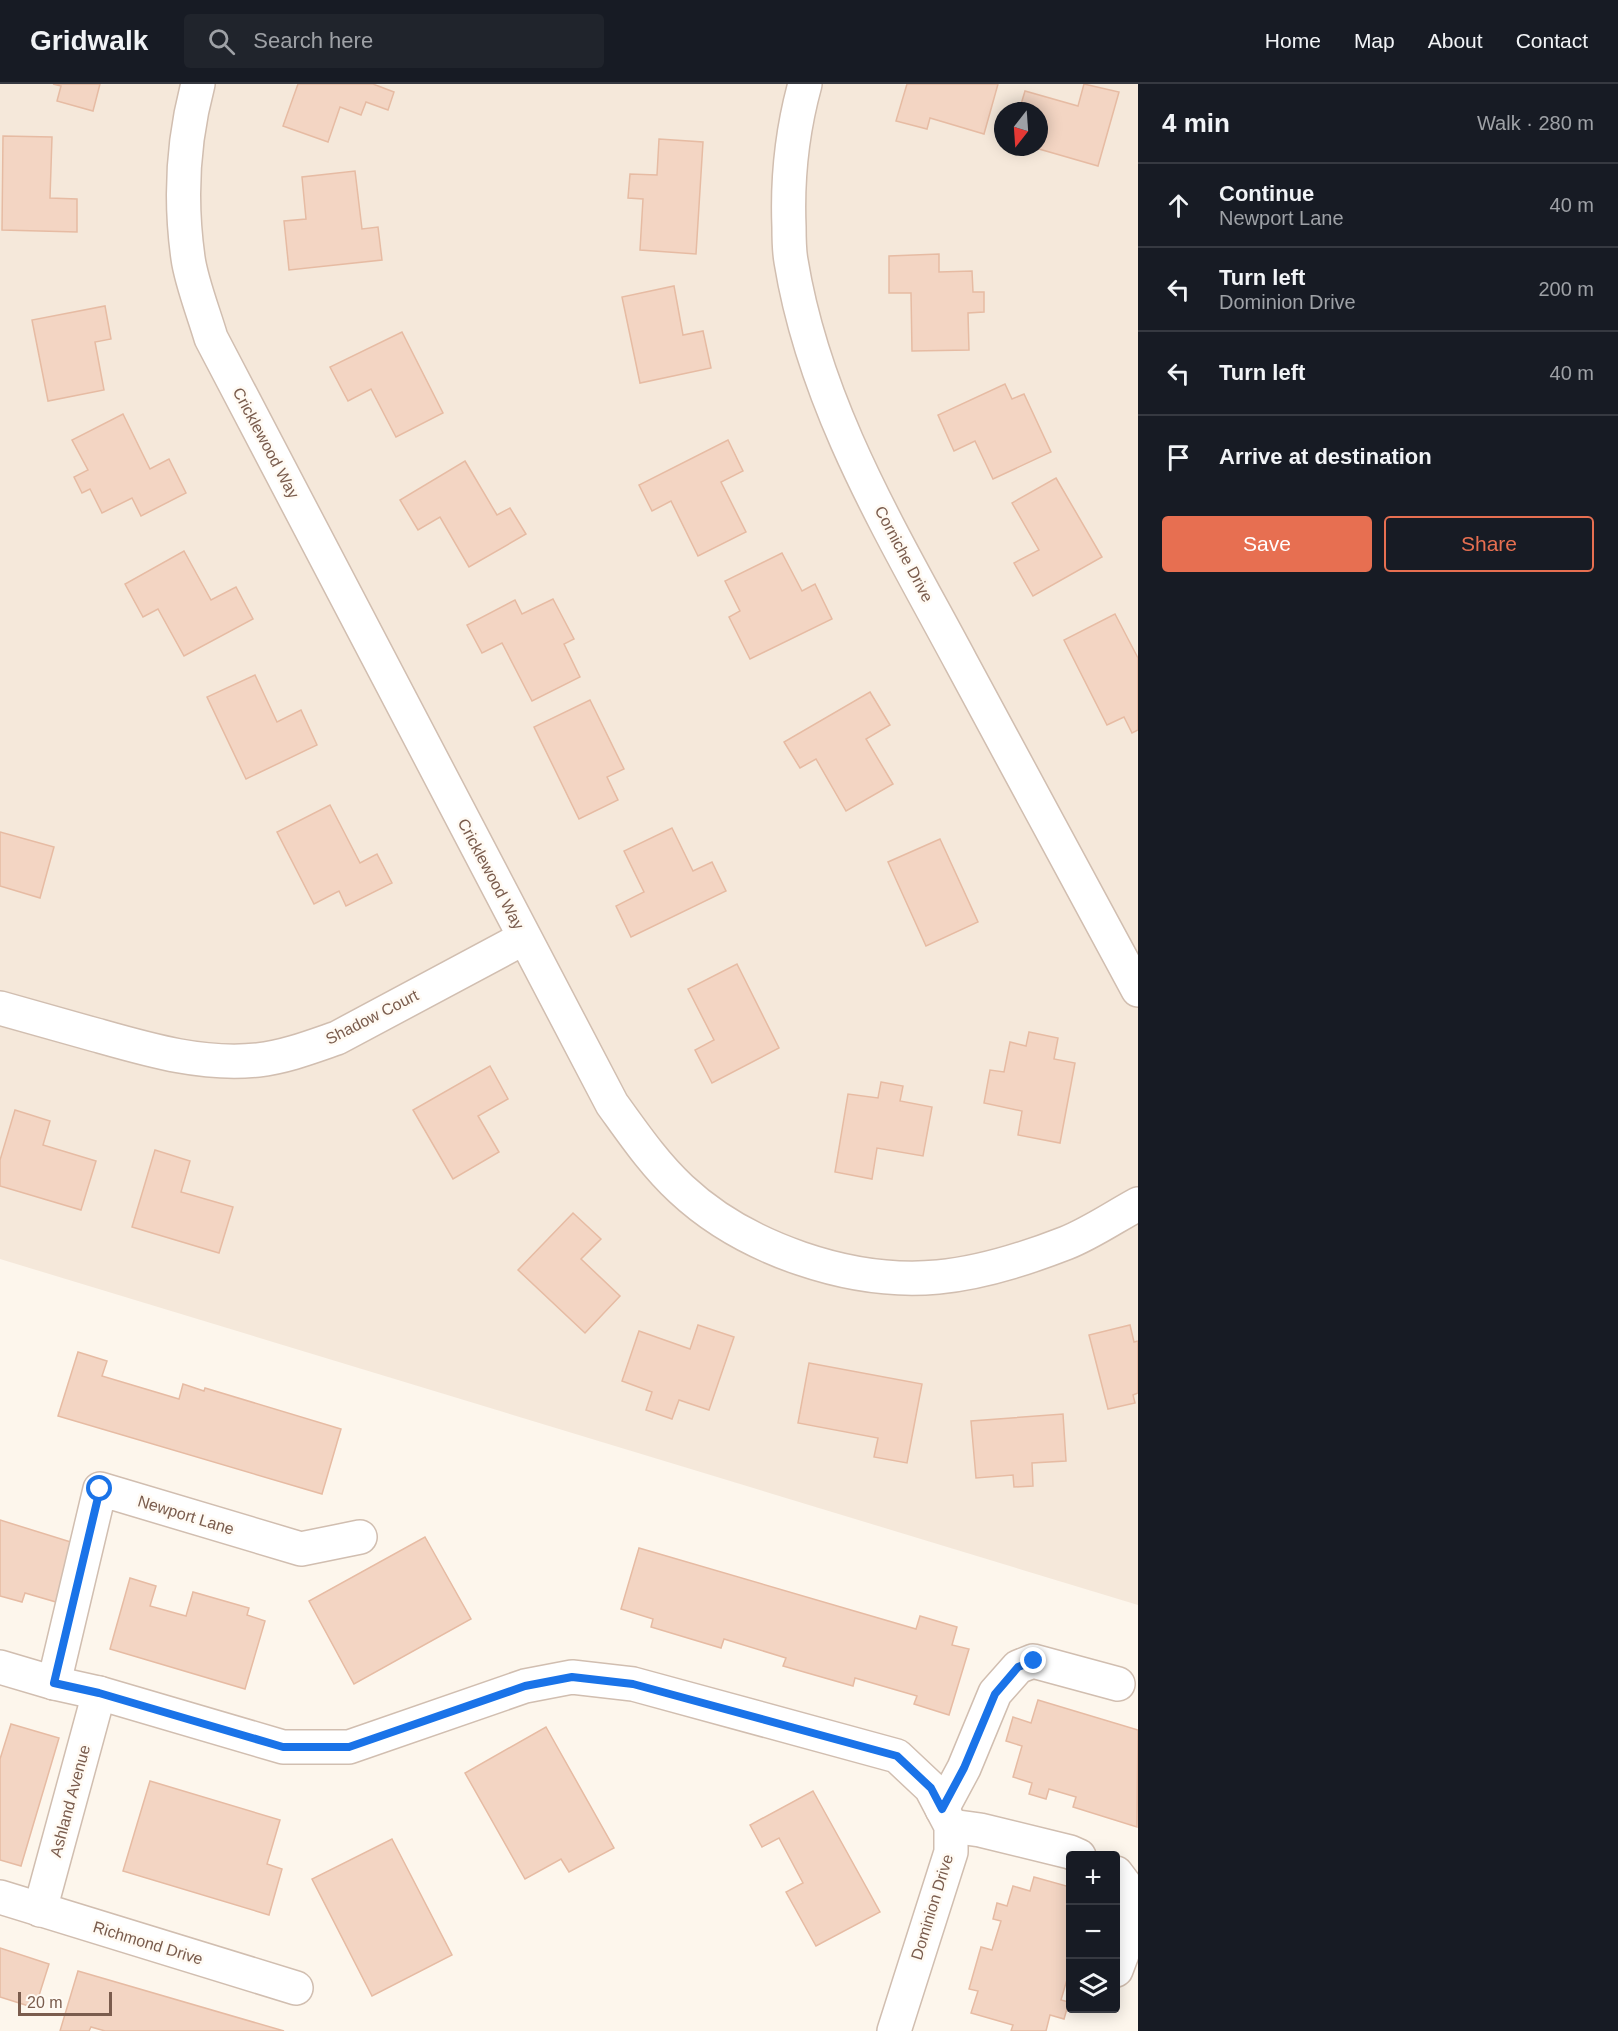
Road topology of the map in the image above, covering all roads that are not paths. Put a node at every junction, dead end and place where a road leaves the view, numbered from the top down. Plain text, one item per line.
1 (198, 84) edge
2 (805, 84) edge
3 (524, 938) junction
4 (1138, 990) edge
5 (0, 1008) edge
6 (1138, 1204) edge
7 (360, 1537) dead end
8 (0, 1667) edge
9 (54, 1683) junction
10 (1118, 1684) dead end
11 (99, 1693) junction
12 (946, 1817) junction
13 (1066, 1853) edge
14 (1120, 1878) edge
15 (0, 1897) edge
16 (40, 1910) junction
17 (1120, 1959) edge
18 (296, 1988) dead end
19 (894, 2031) edge

1 - 3 street, Cricklewood Way
2 - 4 street, Corniche Drive
3 - 5 street, Shadow Court
3 - 6 street, Cricklewood Way
7 - 9 street, Newport Lane
8 - 9 street
9 - 11 street
10 - 12 street
11 - 12 street
11 - 16 street, Ashland Avenue
12 - 13 street
12 - 19 street, Dominion Drive
14 - 17 street
15 - 16 street, Richmond Drive
16 - 18 street, Richmond Drive

